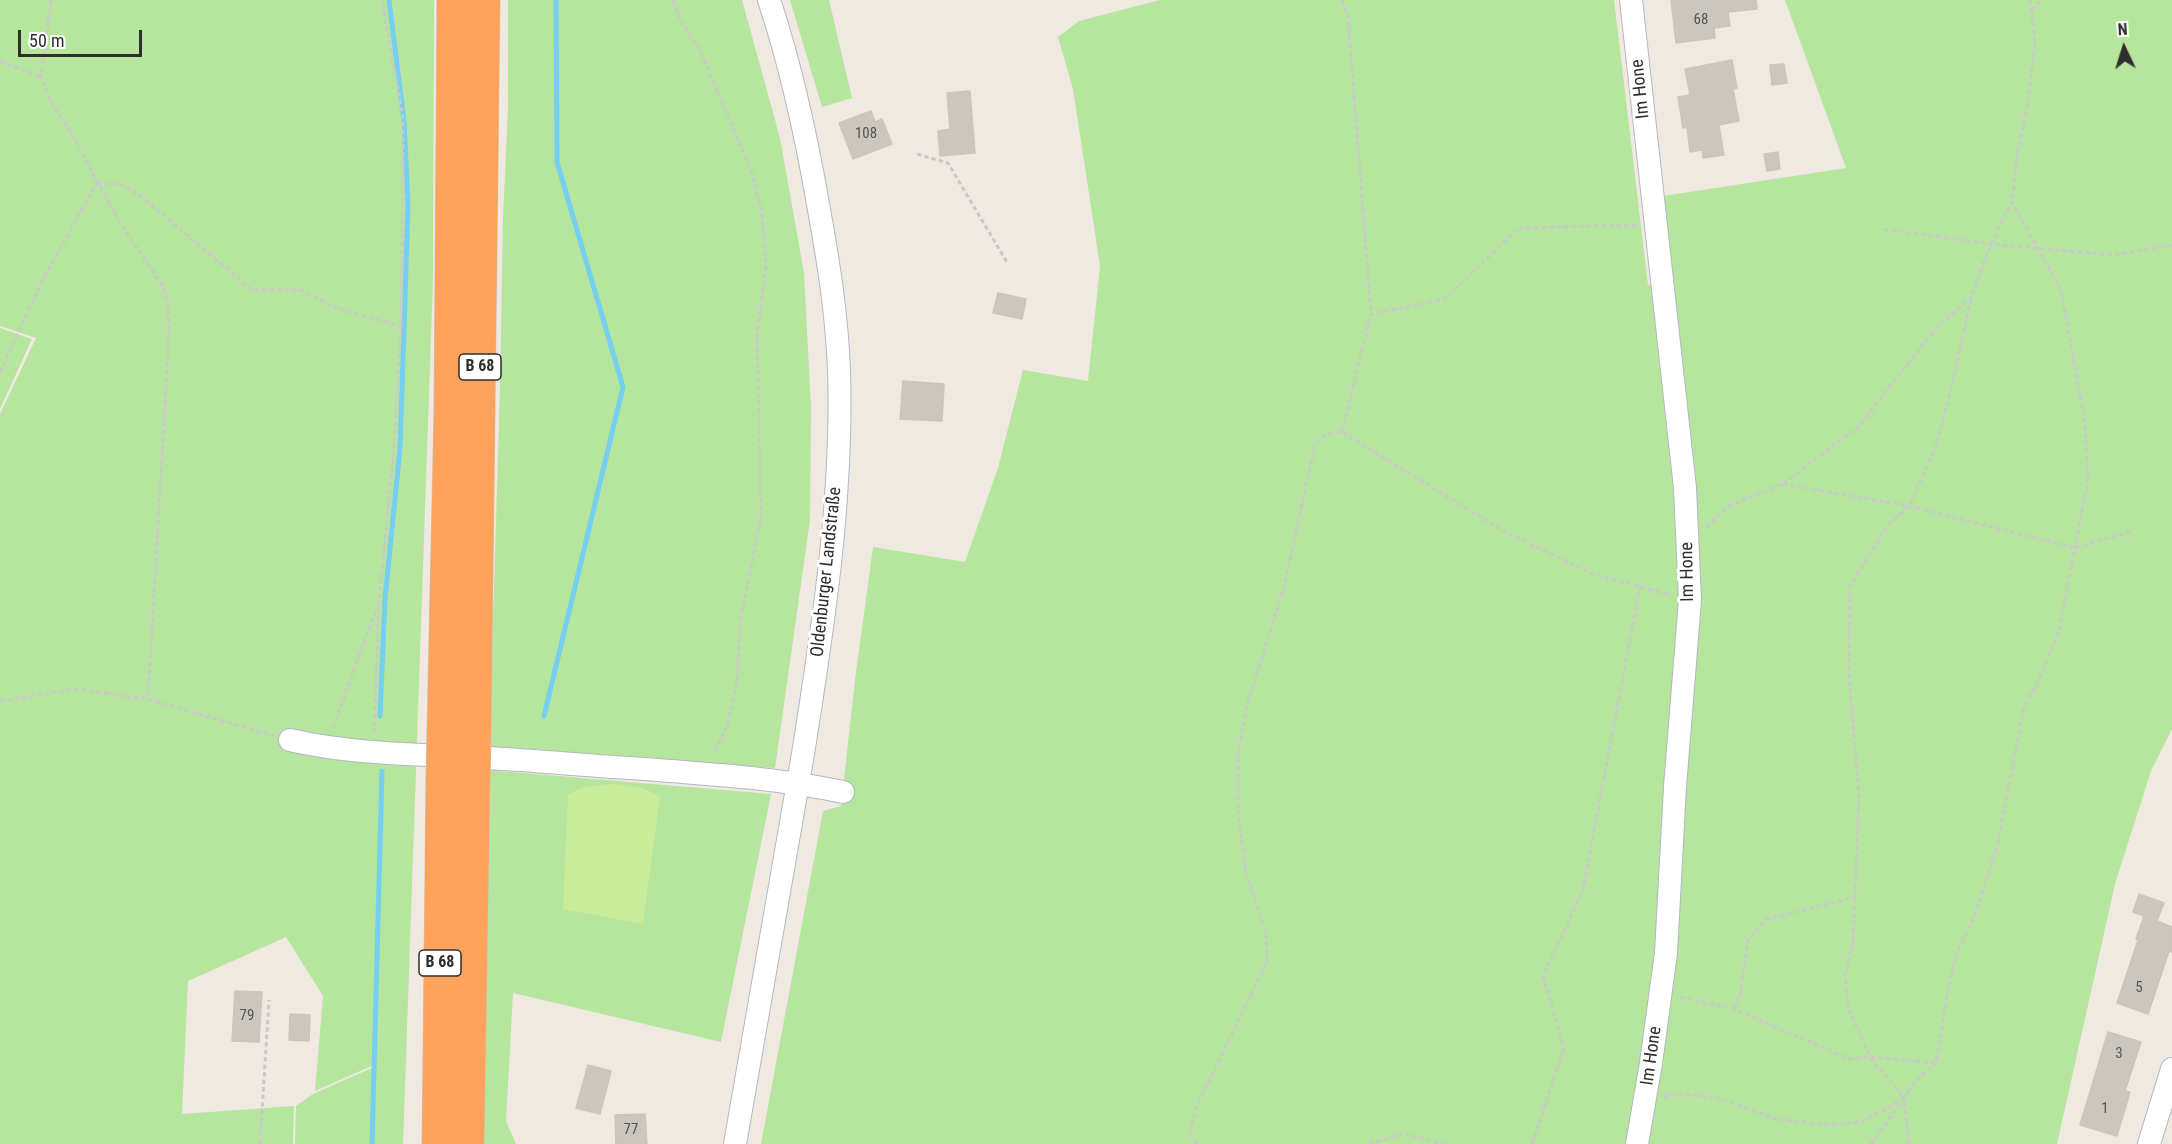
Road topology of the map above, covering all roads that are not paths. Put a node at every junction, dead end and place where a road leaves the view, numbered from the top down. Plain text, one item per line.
1 (453, 0) edge
2 (484, 0) edge
3 (769, 0) edge
4 (1631, 0) edge
5 (290, 740) road end
6 (798, 784) junction
7 (843, 792) dead end
8 (2172, 1069) edge
9 (2168, 1096) edge
10 (438, 1144) edge
11 (468, 1144) edge
12 (735, 1144) edge
13 (1637, 1144) edge
14 (2149, 1144) edge

1 - 10 highway, B 68, bridge
2 - 11 highway, B 68, bridge
3 - 6 street, Oldenburger Landstraße
4 - 13 street, Im Hone
5 - 6 street
6 - 7 street
6 - 12 street, Oldenburger Landstraße
8 - 9 street
9 - 14 street

